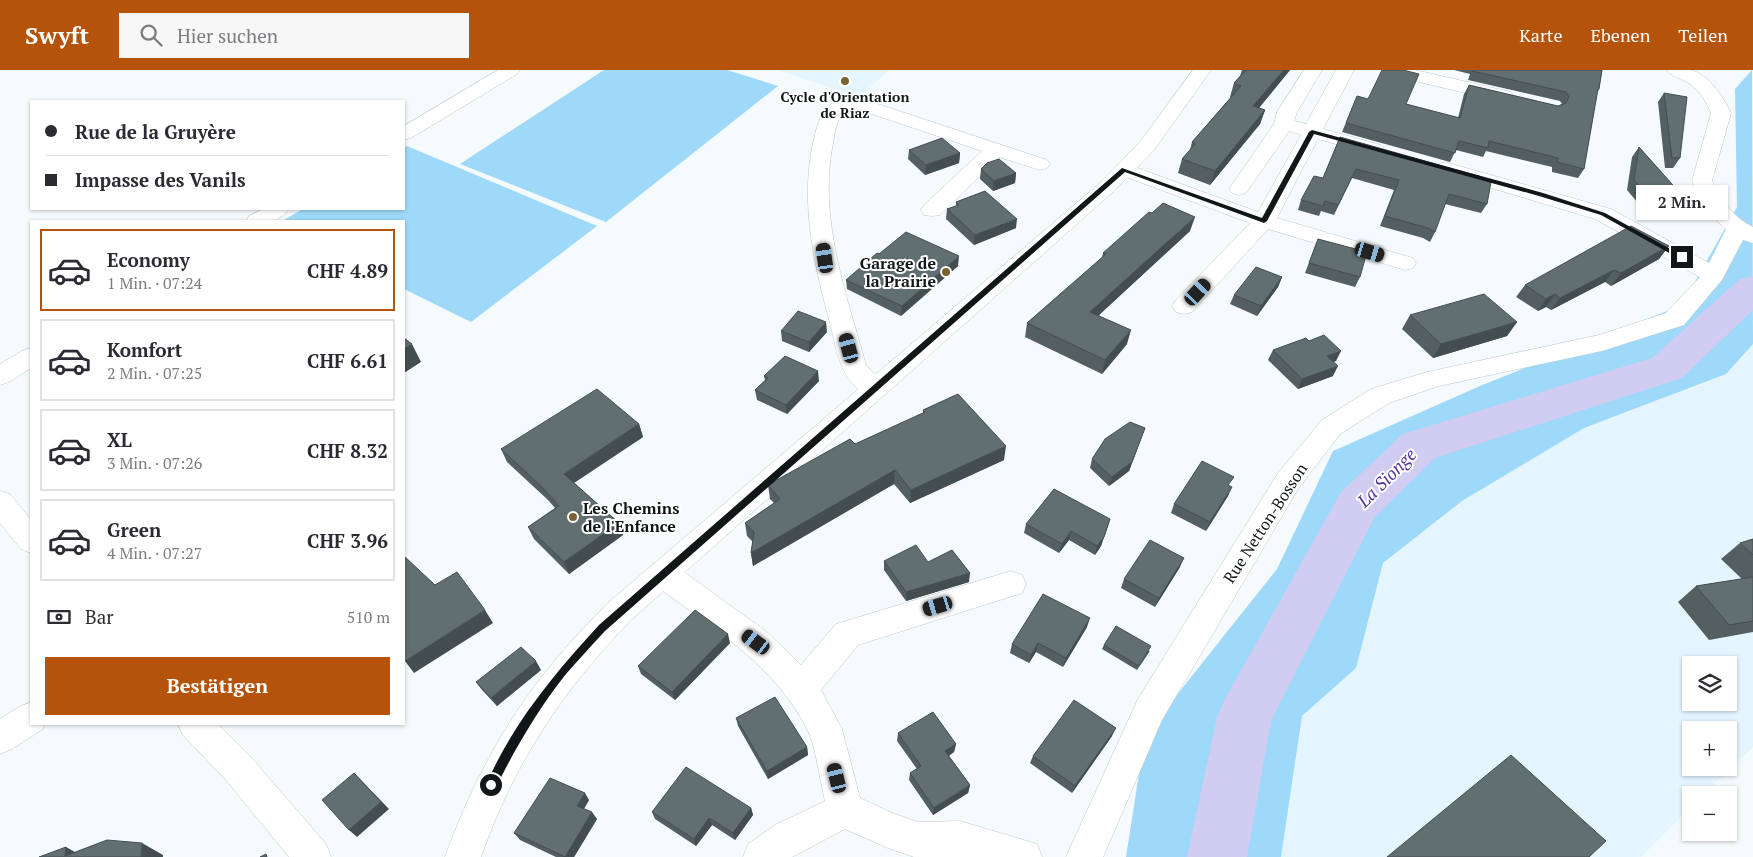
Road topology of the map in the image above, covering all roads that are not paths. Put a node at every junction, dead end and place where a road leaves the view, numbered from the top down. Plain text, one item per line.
1 (511, 70) edge
2 (1202, 70) edge
3 (1313, 70) edge
4 (1345, 70) edge
5 (1391, 70) edge
6 (1676, 70) edge
7 (1524, 101) edge
8 (1284, 124) junction
9 (1312, 132) junction
10 (405, 133) edge
11 (996, 149) junction
12 (1388, 153) edge
13 (1427, 163) edge
14 (1040, 164) dead end
15 (1124, 170) junction
16 (1239, 189) dead end
17 (276, 210) edge
18 (932, 210) dead end
19 (259, 220) edge
20 (1264, 221) junction
21 (1746, 232) edge
22 (1405, 263) dead end
23 (1714, 275) junction
24 (1184, 306) dead end
25 (30, 358) edge
26 (0, 376) edge
27 (876, 388) junction
28 (0, 502) edge
29 (30, 540) edge
30 (663, 574) junction
31 (1011, 584) dead end
32 (802, 688) junction
33 (30, 719) edge
34 (196, 725) edge
35 (0, 738) edge
36 (845, 810) junction
37 (313, 857) edge
38 (463, 857) edge
39 (761, 857) edge
40 (1024, 857) edge
41 (1084, 857) edge

1 - 10 street
2 - 15 street
3 - 8 street
4 - 9 street
5 - 7 street
6 - 21 street
8 - 9 street
8 - 16 street
9 - 12 street
9 - 20 street
11 - 14 street
11 - 18 street
11 - 27 street
13 - 23 street
15 - 20 street
15 - 27 street
17 - 19 street
20 - 22 street
20 - 24 street
21 - 23 street, Rue Netton-Bosson
23 - 41 street, Rue Netton-Bosson
25 - 26 street
27 - 30 street
28 - 29 street
30 - 32 street
30 - 38 street
31 - 32 street
32 - 36 street
33 - 35 street
34 - 37 street
36 - 39 street
36 - 40 street

